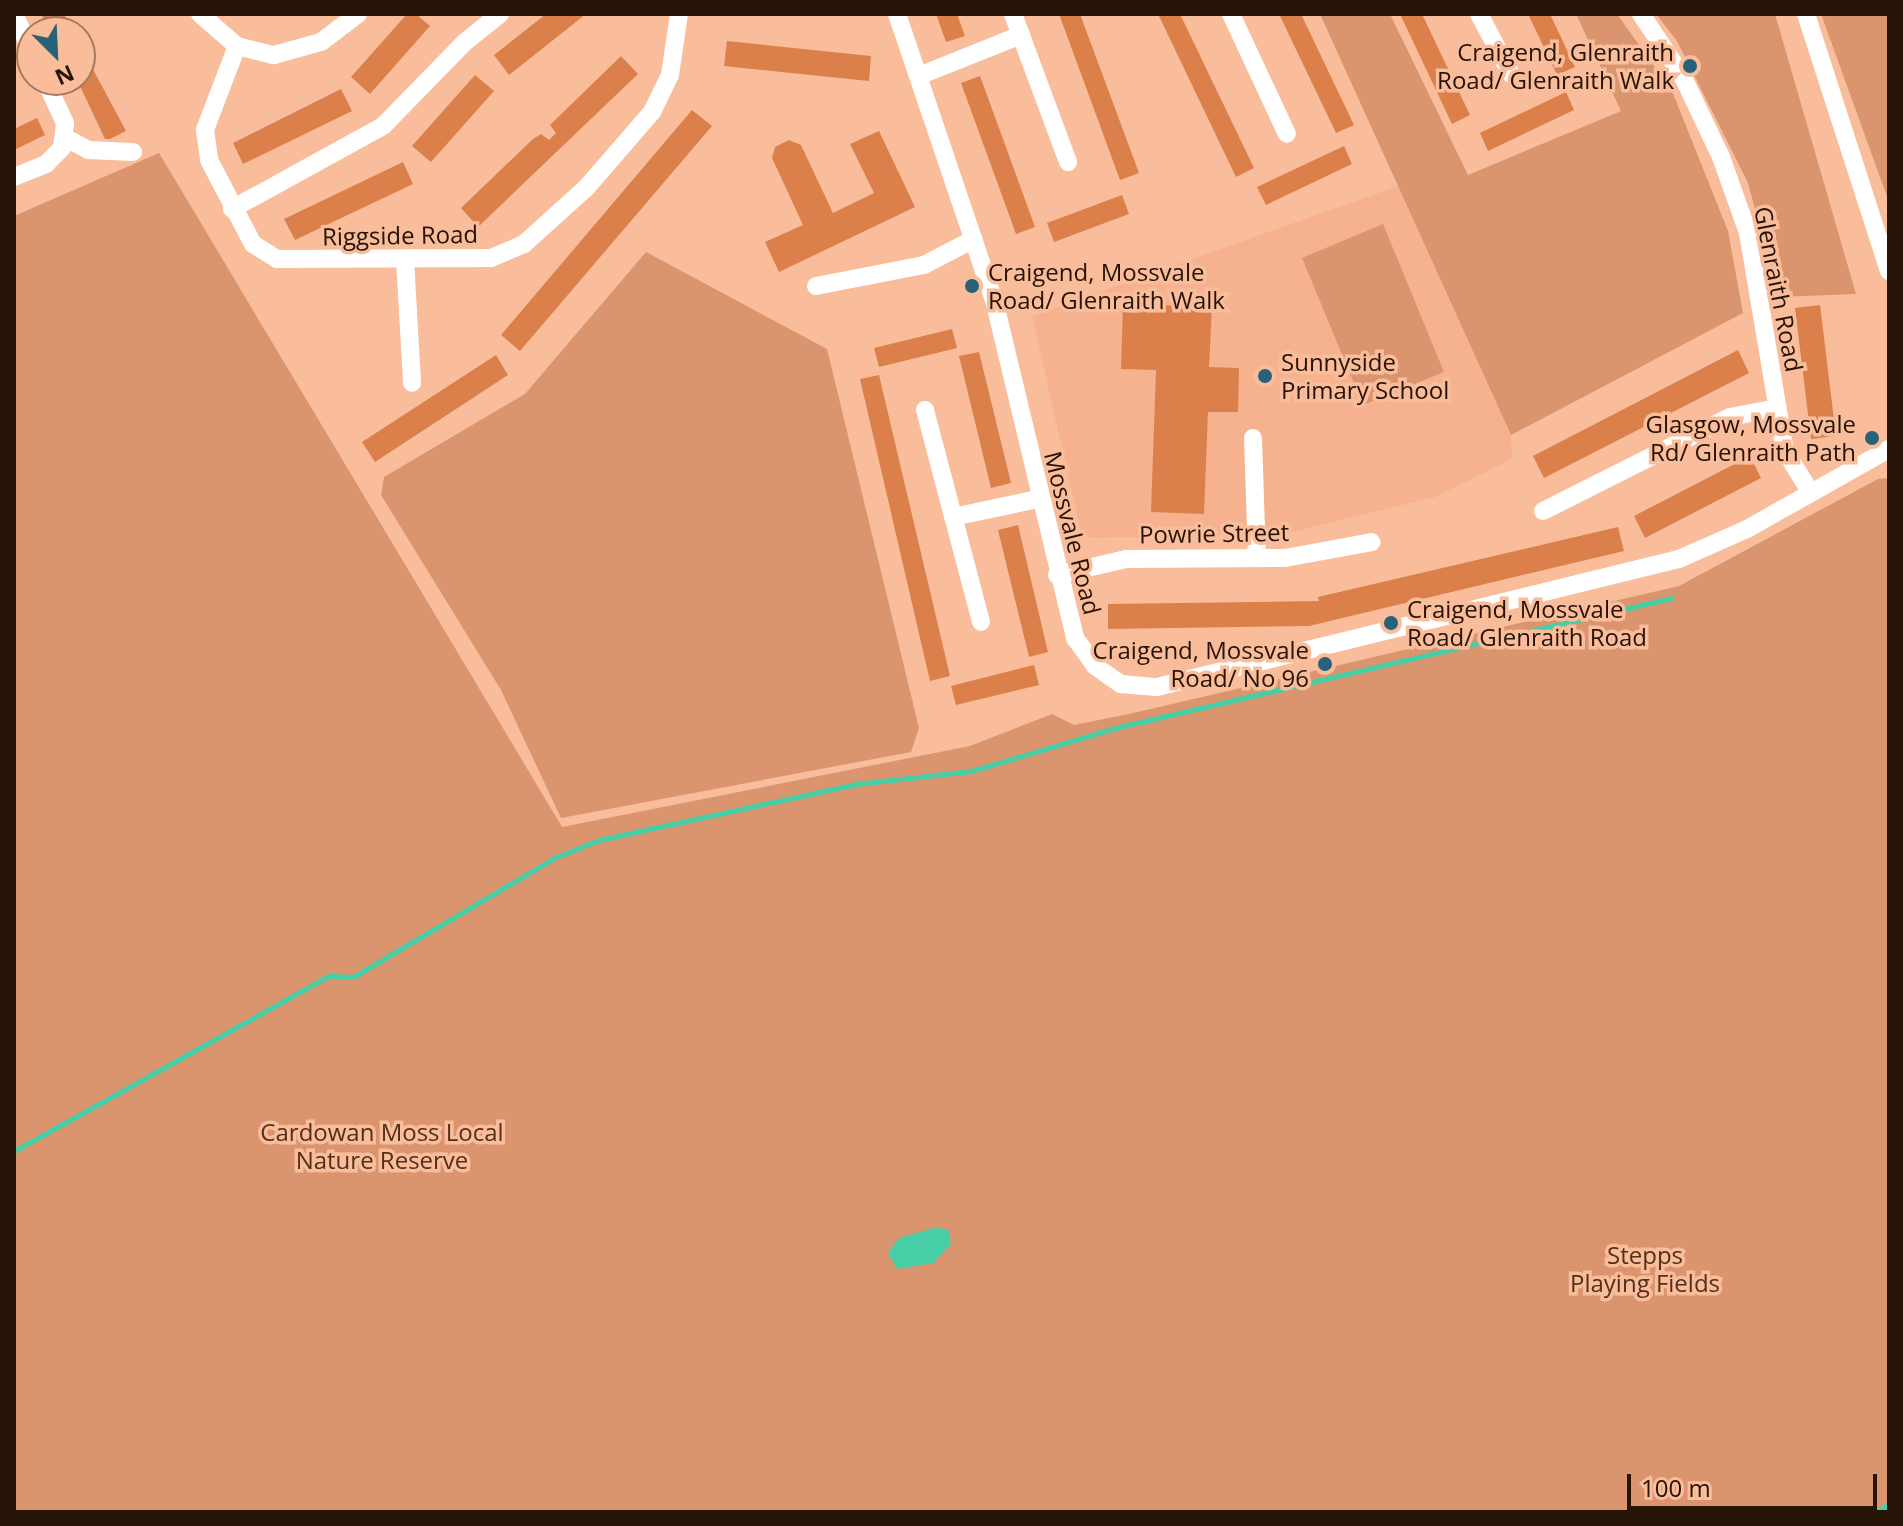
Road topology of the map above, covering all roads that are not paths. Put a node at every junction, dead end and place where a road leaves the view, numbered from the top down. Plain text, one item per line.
1 (200, 14) edge
2 (358, 14) edge
3 (500, 14) edge
4 (679, 14) edge
5 (897, 14) edge
6 (1013, 14) edge
7 (1231, 14) edge
8 (1479, 14) edge
9 (1641, 14) edge
10 (1806, 14) edge
11 (1021, 35) junction
12 (237, 46) junction
13 (1511, 74) dead end
14 (921, 75) junction
15 (52, 96) edge
16 (1287, 134) dead end
17 (64, 137) junction
18 (133, 152) dead end
19 (1068, 162) dead end
20 (14, 177) edge
21 (232, 209) junction
22 (974, 239) junction
23 (405, 260) junction
24 (1889, 271) edge
25 (816, 286) dead end
26 (412, 383) dead end
27 (1777, 408) junction
28 (925, 410) dead end
29 (1253, 438) dead end
30 (1889, 449) edge
31 (1811, 493) junction
32 (1038, 499) junction
33 (1543, 511) dead end
34 (953, 517) junction
35 (1372, 542) dead end
36 (1257, 558) junction
37 (1057, 575) junction
38 (981, 622) dead end

1 - 12 street
2 - 12 street
3 - 21 street
4 - 23 street, Riggside Road
5 - 14 street, Mossvale Road
6 - 11 street
7 - 16 street
8 - 13 street
9 - 27 street, Glenraith Road
10 - 24 street
11 - 14 street
11 - 19 street
12 - 21 street, Riggside Road
14 - 22 street, Mossvale Road
15 - 17 street
17 - 18 street
17 - 20 street
21 - 23 street, Riggside Road
22 - 25 street
22 - 32 street, Mossvale Road
23 - 26 street
27 - 31 street, Glenraith Road
27 - 33 street
28 - 34 street
29 - 36 street
30 - 31 street, Mossvale Road
31 - 37 street, Mossvale Road
32 - 34 street
32 - 37 street, Mossvale Road
34 - 38 street
35 - 36 street, Powrie Street
36 - 37 street, Powrie Street

